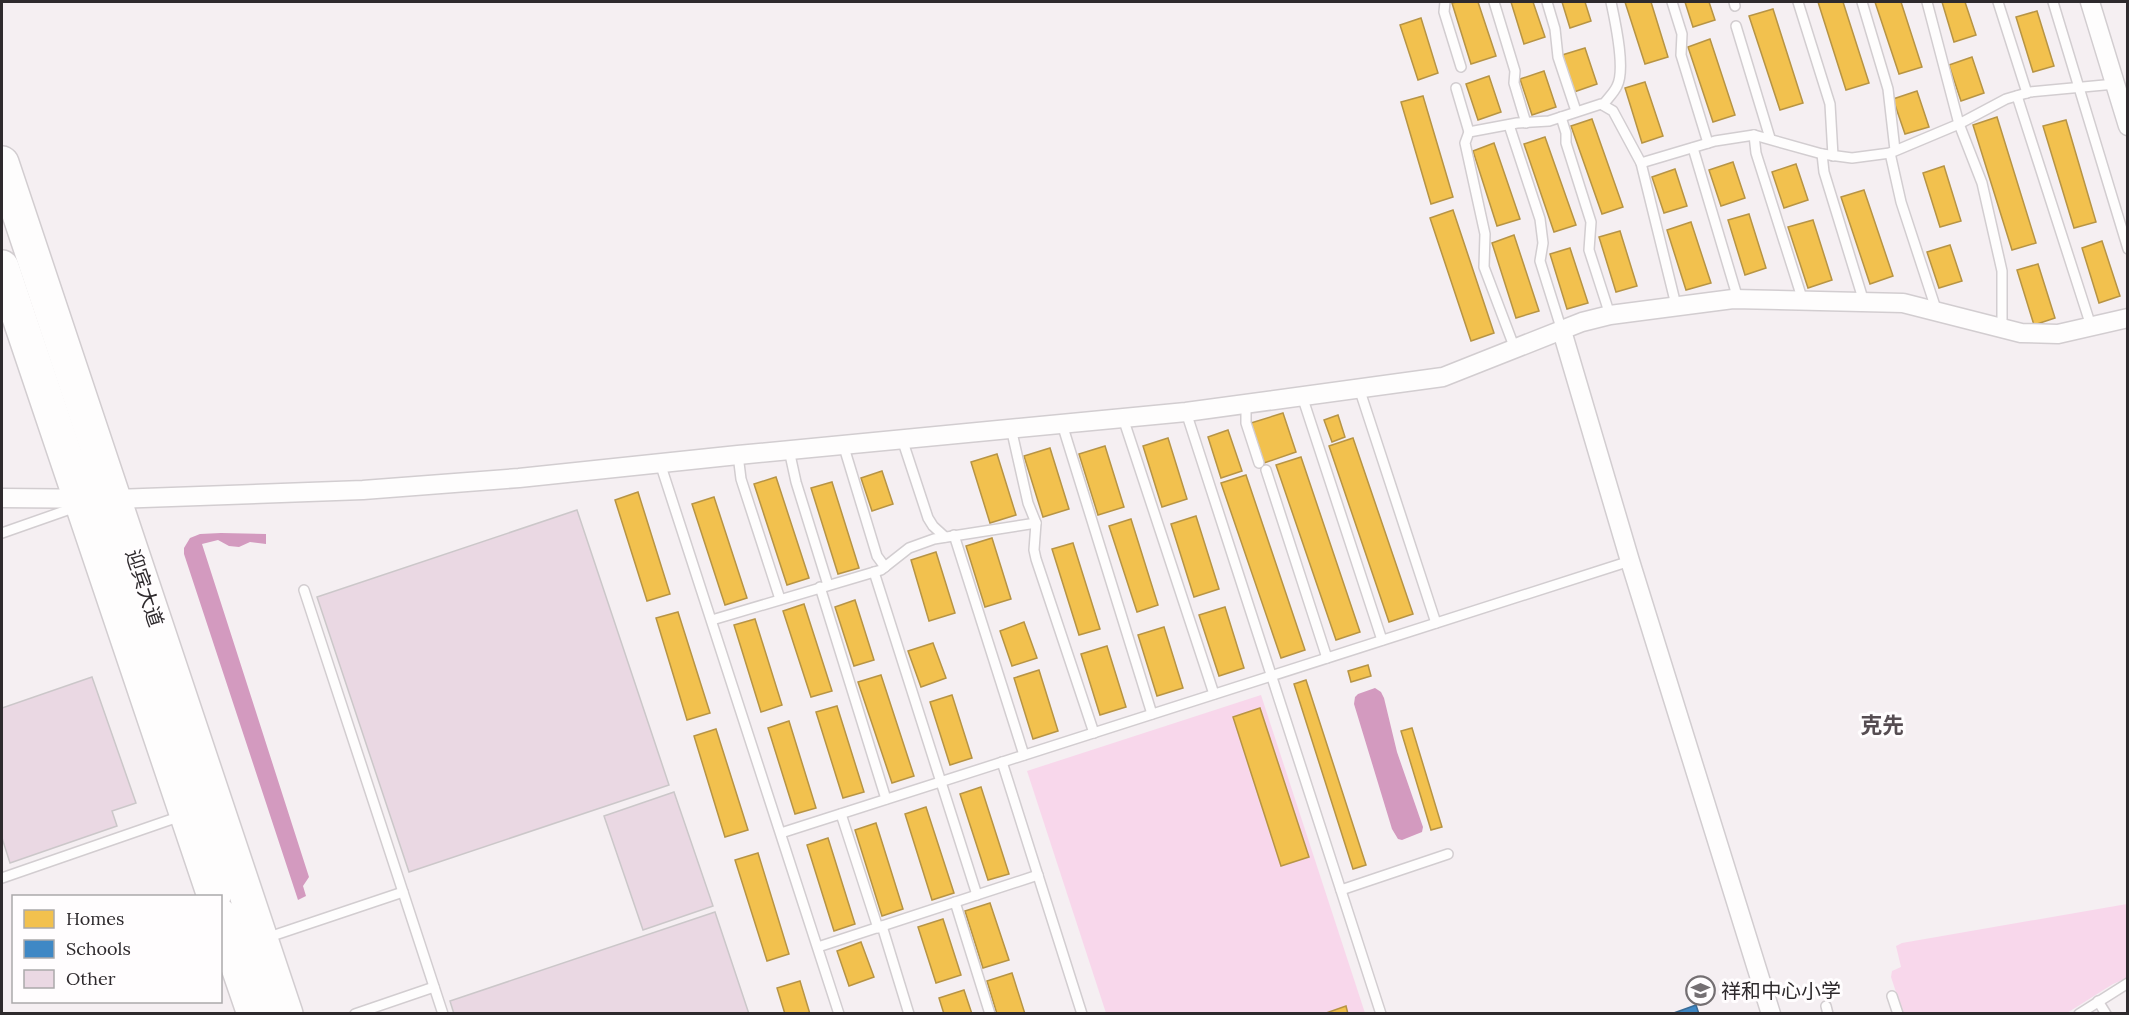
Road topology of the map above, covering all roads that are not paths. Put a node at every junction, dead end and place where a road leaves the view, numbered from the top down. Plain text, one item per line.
1 (1446, 2) edge
2 (1494, 2) edge
3 (1547, 2) edge
4 (1611, 2) edge
5 (1672, 2) edge
6 (1798, 2) edge
7 (1862, 2) edge
8 (1927, 2) edge
9 (1998, 2) edge
10 (2052, 2) edge
11 (2090, 2) edge
12 (1736, 26) dead end
13 (1461, 67) dead end
14 (2115, 84) junction
15 (1455, 88) dead end
16 (2078, 88) junction
17 (2027, 93) junction
18 (2017, 96) junction
19 (1603, 105) junction
20 (1576, 111) junction
21 (1561, 117) junction
22 (1526, 123) junction
23 (1959, 124) junction
24 (1509, 125) junction
25 (2127, 126) edge
26 (1469, 132) junction
27 (1754, 135) junction
28 (1770, 138) junction
29 (1708, 143) junction
30 (1693, 148) junction
31 (1893, 152) junction
32 (1822, 154) junction
33 (1833, 156) junction
34 (2, 163) edge
35 (1641, 163) junction
36 (2127, 249) edge
37 (2, 267) edge
38 (1738, 299) junction
39 (1803, 301) junction
40 (1864, 302) junction
41 (1676, 305) junction
42 (1937, 312) junction
43 (1610, 315) junction
44 (2127, 318) edge
45 (2091, 326) junction
46 (2002, 328) junction
47 (1562, 330) junction
48 (1515, 349) junction
49 (1359, 388) junction
50 (1302, 396) junction
51 (1246, 404) junction
52 (1186, 412) junction
53 (1123, 418) junction
54 (1062, 424) junction
55 (1011, 428) junction
56 (902, 439) junction
57 (843, 444) junction
58 (789, 450) junction
59 (738, 455) junction
60 (660, 463) junction
61 (2, 498) edge
62 (115, 499) junction
63 (80, 501) junction
64 (1036, 523) junction
65 (2, 533) edge
66 (949, 536) junction
67 (1630, 561) junction
68 (885, 567) junction
69 (874, 572) junction
70 (824, 586) junction
71 (304, 590) dead end
72 (780, 599) junction
73 (712, 620) junction
74 (1436, 623) junction
75 (1382, 640) junction
76 (1327, 658) junction
77 (1272, 676) junction
78 (1214, 694) junction
79 (1152, 714) junction
80 (1094, 733) junction
81 (1024, 755) junction
82 (1002, 762) junction
83 (941, 782) junction
84 (886, 799) junction
85 (186, 814) junction
86 (841, 814) junction
87 (781, 833) junction
88 (1448, 854) dead end
89 (1038, 875) junction
90 (2, 878) edge
91 (1341, 890) junction
92 (403, 892) junction
93 (213, 895) edge
94 (977, 895) junction
95 (955, 902) junction
96 (222, 917) edge
97 (880, 927) junction
98 (247, 944) junction
99 (818, 947) junction
100 (2127, 983) edge
101 (434, 987) junction
102 (1892, 996) dead end
103 (2098, 1001) junction
104 (254, 1014) edge
105 (286, 1014) edge
106 (355, 1014) edge
107 (443, 1014) edge
108 (839, 1014) edge
109 (909, 1014) edge
110 (990, 1014) edge
111 (1082, 1014) edge
112 (1382, 1014) edge
113 (1771, 1014) edge
114 (1898, 1014) edge
115 (2079, 1014) edge
116 (2106, 1014) edge

1 - 13 lane
2 - 22 lane
3 - 20 lane
4 - 19 lane
5 - 29 lane
6 - 33 lane
7 - 31 lane
8 - 23 lane
9 - 17 lane
10 - 16 lane
11 - 14 street
12 - 28 lane
14 - 16 lane
14 - 25 street
15 - 26 lane
16 - 17 lane
16 - 36 lane
17 - 18 lane
18 - 23 lane
18 - 45 lane
19 - 20 lane
19 - 35 lane
20 - 21 lane
21 - 22 lane
21 - 43 lane
22 - 24 lane
23 - 31 lane
23 - 46 lane
24 - 26 lane
24 - 47 lane
26 - 48 lane
27 - 28 lane
27 - 29 lane
27 - 39 lane
28 - 32 lane
29 - 30 lane
30 - 35 lane
30 - 38 lane
31 - 33 lane
31 - 42 lane
32 - 33 lane
32 - 40 lane
34 - 62 highway, 迎宾大道
35 - 41 lane
37 - 63 highway, 迎宾大道
38 - 39 street
38 - 41 street
39 - 40 street
40 - 42 street
41 - 43 street
42 - 46 street
43 - 47 street
44 - 45 street
45 - 46 street
47 - 48 street
47 - 67 street
48 - 49 street
49 - 50 street
49 - 74 lane
50 - 51 street
50 - 75 lane
51 - 52 street
51 - 76 lane
52 - 53 street
52 - 77 lane
53 - 54 street
53 - 78 lane
54 - 55 street
54 - 79 lane
55 - 56 street
55 - 64 lane
56 - 57 street
56 - 66 lane
57 - 58 street
57 - 68 lane
58 - 59 street
58 - 70 lane
59 - 60 street
59 - 72 lane
60 - 62 street
60 - 73 lane
61 - 63 street
62 - 63 street
62 - 98 highway, 迎宾大道
63 - 65 lane
63 - 85 highway, 迎宾大道
64 - 66 lane
64 - 80 lane
66 - 68 lane
66 - 81 lane
67 - 74 lane
67 - 113 street
68 - 69 lane
69 - 70 lane
69 - 83 lane
70 - 72 lane
70 - 84 lane
71 - 92 lane
72 - 73 lane
73 - 87 lane
74 - 75 lane
75 - 76 lane
76 - 77 lane
77 - 78 lane
77 - 91 lane
78 - 79 lane
79 - 80 lane
80 - 81 lane
81 - 82 lane
82 - 83 lane
82 - 89 lane
83 - 84 lane
83 - 94 lane
84 - 86 lane
85 - 90 lane
85 - 93 highway, 迎宾大道
86 - 87 lane
86 - 97 lane
87 - 99 lane
88 - 91 lane
89 - 94 lane
89 - 111 lane
91 - 112 lane
92 - 98 lane
92 - 101 lane
94 - 95 lane
95 - 97 lane
95 - 110 lane
96 - 98 highway, 迎宾大道
97 - 99 lane
97 - 109 lane
98 - 104 highway, 迎宾大道
98 - 105 highway, 迎宾大道
99 - 108 lane
100 - 103 lane
101 - 106 lane
101 - 107 lane
102 - 114 lane
103 - 115 lane
103 - 116 lane

